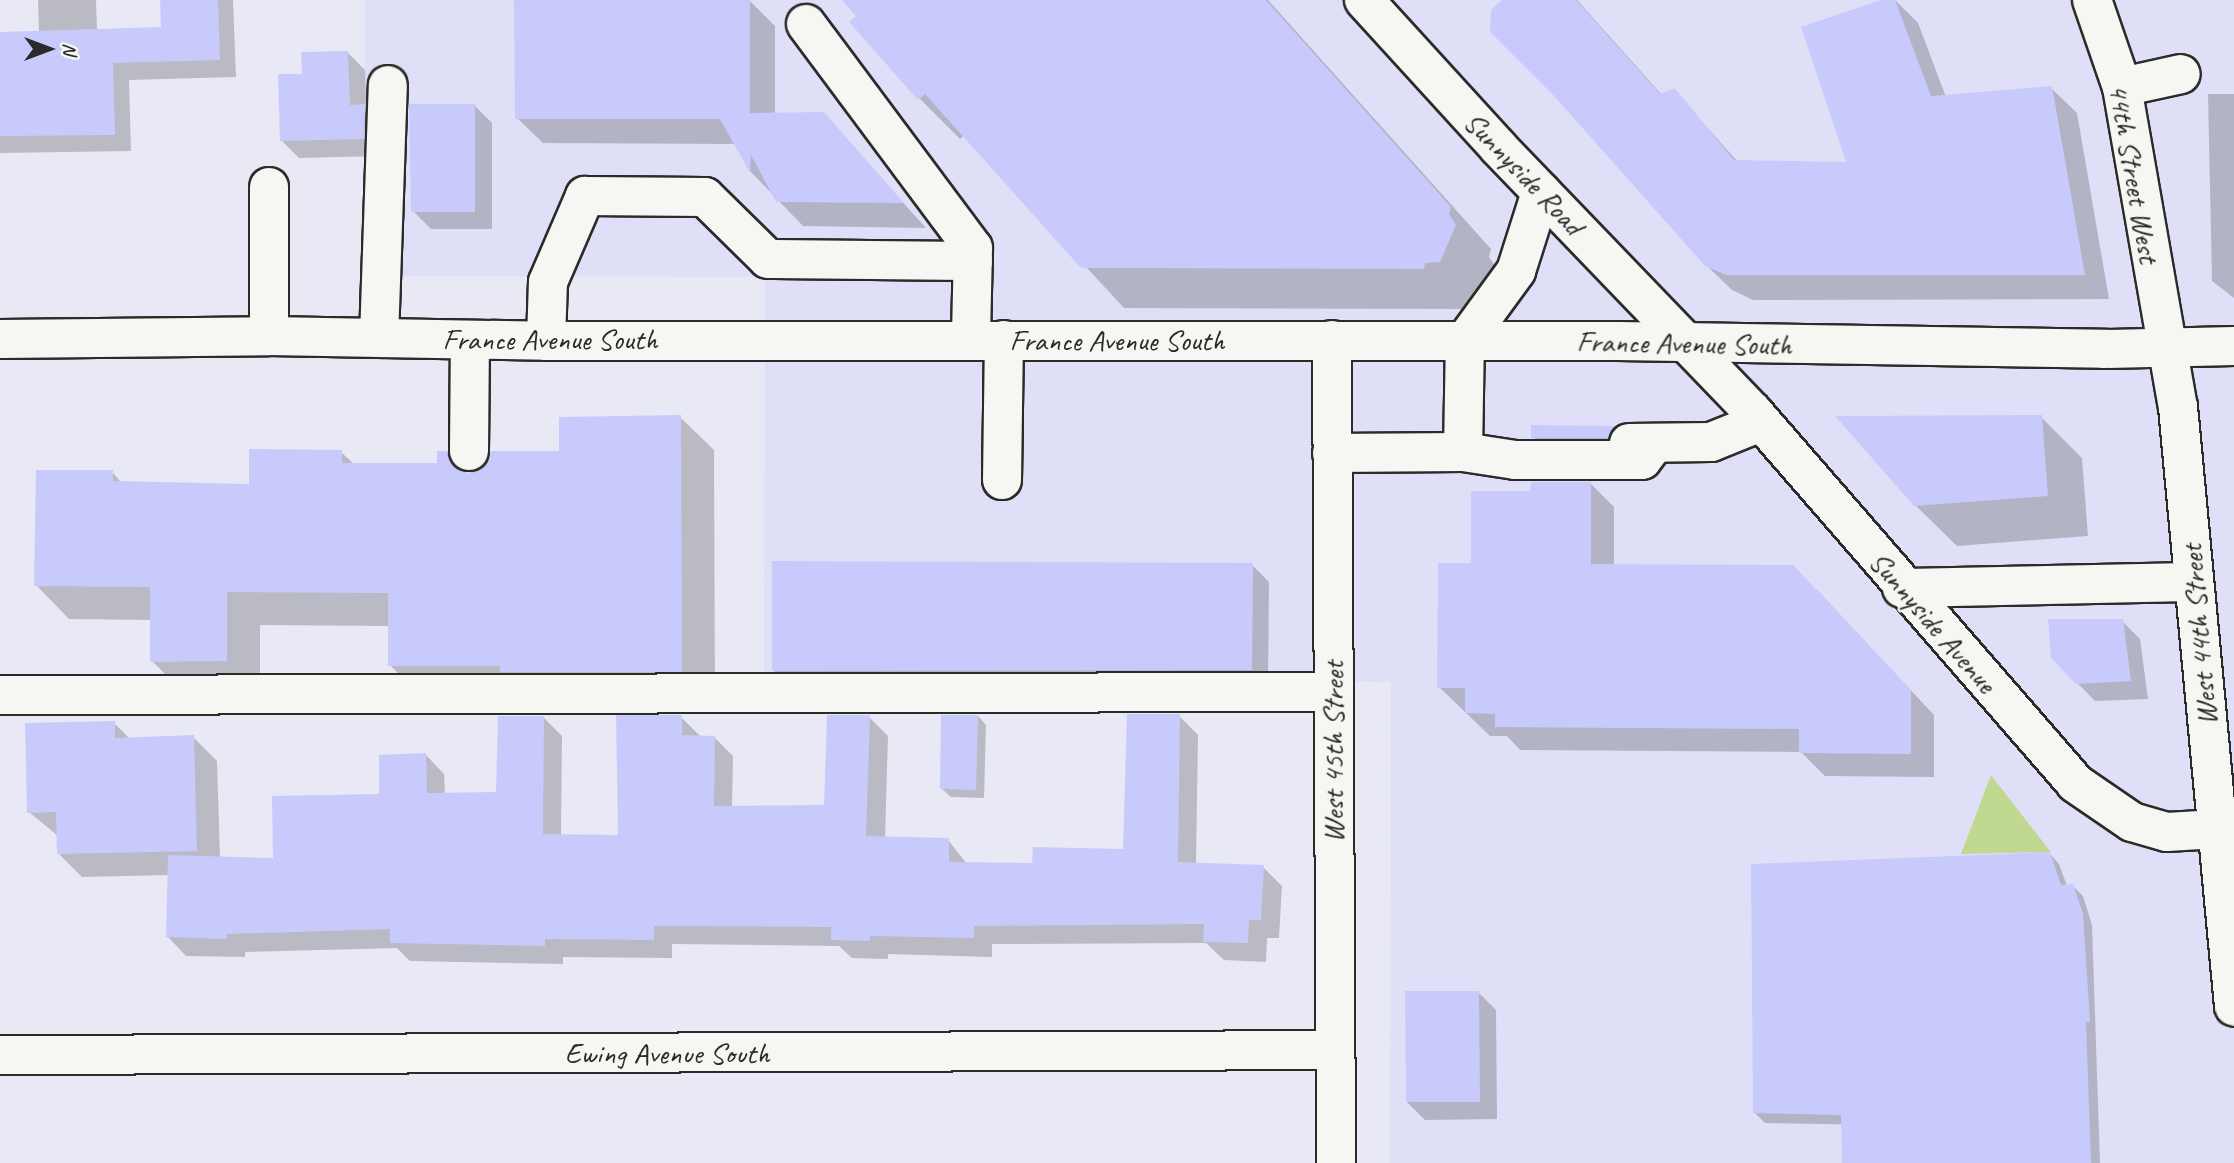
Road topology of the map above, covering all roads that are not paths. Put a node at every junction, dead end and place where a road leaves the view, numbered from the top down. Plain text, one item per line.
1 (1364, 0) edge
2 (2092, 0) edge
3 (806, 24) dead end
4 (2181, 74) dead end
5 (388, 85) dead end
6 (2122, 87) junction
7 (269, 187) dead end
8 (1541, 192) junction
9 (973, 261) junction
10 (269, 336) junction
11 (379, 338) junction
12 (0, 339) edge
13 (988, 339) junction
14 (470, 340) junction
15 (1332, 340) junction
16 (546, 341) junction
17 (1465, 341) junction
18 (1689, 342) junction
19 (2234, 346) edge
20 (2166, 349) junction
21 (1761, 422) junction
22 (469, 452) dead end
23 (1463, 452) junction
24 (1332, 453) junction
25 (1003, 480) dead end
26 (2194, 582) junction
27 (1902, 588) junction
28 (1333, 692) junction
29 (0, 695) edge
30 (2217, 829) junction
31 (2234, 1006) edge
32 (1335, 1050) junction
33 (0, 1055) edge
34 (1336, 1163) edge

1 - 8 street, Sunnyside Road
2 - 6 street, 44th Street West
3 - 9 street
4 - 6 street
5 - 11 street
6 - 20 street, 44th Street West
7 - 10 street
8 - 17 street
8 - 18 street, Sunnyside Road
9 - 13 street
9 - 16 street
10 - 11 street, France Avenue South
10 - 12 street, France Avenue South
11 - 14 street, France Avenue South
13 - 15 street, France Avenue South
13 - 16 street, France Avenue South
13 - 25 street
14 - 16 street, France Avenue South
14 - 22 street
15 - 17 street, France Avenue South
15 - 24 street, West 45th Street
17 - 18 street, France Avenue South
17 - 23 street
18 - 20 street, France Avenue South
18 - 21 street, Sunnyside Avenue
19 - 20 street, France Avenue South
20 - 26 street, West 44th Street
21 - 23 street
21 - 27 street, Sunnyside Avenue
23 - 24 street
24 - 28 street, West 45th Street
26 - 27 street
26 - 30 street, West 44th Street
27 - 30 street, Sunnyside Avenue
28 - 29 street
28 - 32 street, West 45th Street
30 - 31 street, West 44th Street
32 - 33 street, Ewing Avenue South
32 - 34 street, West 45th Street

